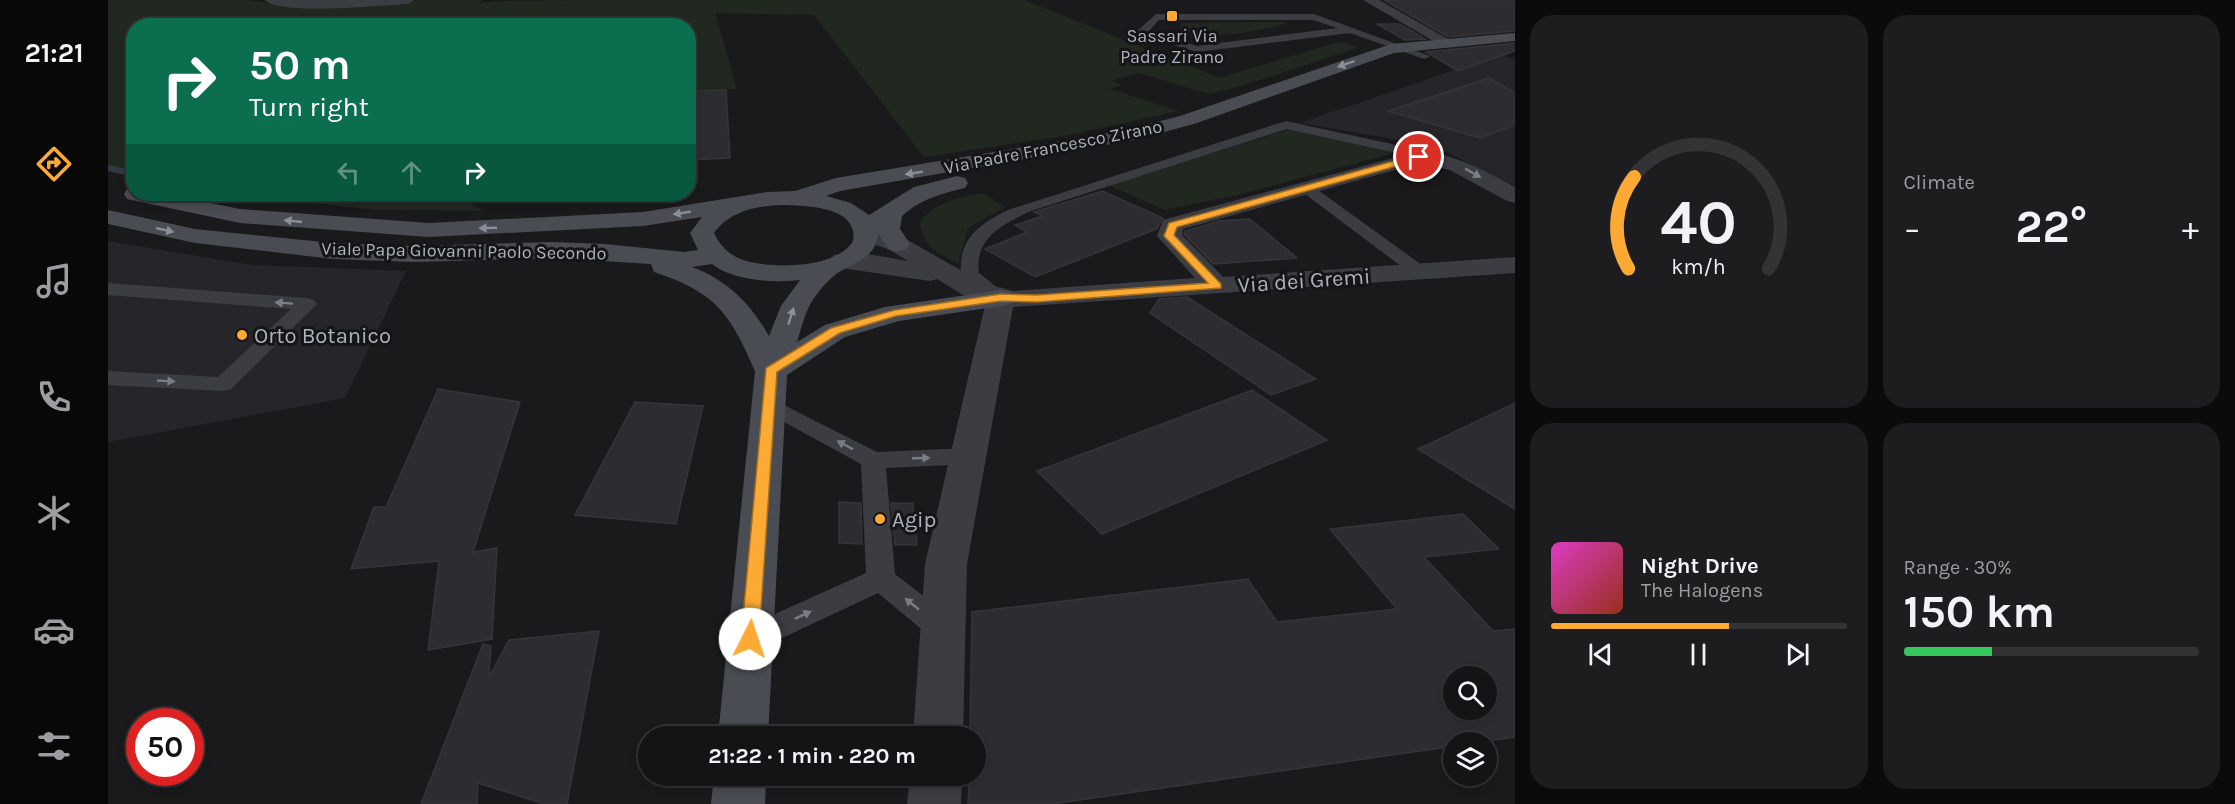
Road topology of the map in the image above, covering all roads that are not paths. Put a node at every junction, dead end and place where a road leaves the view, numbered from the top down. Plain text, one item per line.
1 (271, 0) edge
2 (408, 0) edge
3 (1369, 0) edge
4 (1348, 30) junction
5 (1515, 37) edge
6 (1478, 41) junction
7 (1447, 42) junction
8 (1399, 48) junction
9 (1425, 56) junction
10 (1366, 78) dead end
11 (1290, 106) dead end
12 (1433, 158) junction
13 (1306, 188) junction
14 (1515, 196) edge
15 (798, 198) junction
16 (170, 201) edge
17 (740, 204) junction
18 (890, 214) junction
19 (108, 217) edge
20 (865, 230) junction
21 (897, 244) junction
22 (627, 255) junction
23 (719, 259) junction
24 (837, 264) junction
25 (1515, 266) edge
26 (1420, 272) junction
27 (952, 279) junction
28 (1217, 286) junction
29 (108, 289) edge
30 (721, 292) junction
31 (1001, 298) junction
32 (108, 378) edge
33 (769, 387) junction
34 (968, 456) junction
35 (873, 460) junction
36 (881, 579) junction
37 (943, 629) junction
38 (750, 639) junction
39 (744, 726) edge
40 (938, 726) edge
41 (739, 786) edge
42 (935, 786) edge
43 (738, 804) edge
44 (934, 804) edge

1 - 2 street
3 - 7 street
4 - 4 lane
4 - 8 lane
5 - 6 main road, Via Padre Francesco Zirano
6 - 7 main road, Via Padre Francesco Zirano
6 - 9 main road, Via Padre Francesco Zirano
7 - 8 main road, Via Padre Francesco Zirano
8 - 9 lane
8 -> 15 main road, Via Padre Francesco Zirano
9 - 10 main road, Via Padre Francesco Zirano
11 - 18 main road, Via Padre Francesco Zirano
12 - 13 street
12 -> 14 street
12 - 31 lane
13 - 26 lane
13 - 28 street
15 - 17 main road, Viale Papa Giovanni Paolo Secondo
15 - 20 main road
17 -> 16 main road, Viale Papa Giovanni Paolo Secondo
17 - 23 main road
18 - 20 main road, Via Padre Francesco Zirano
18 - 21 main road
19 -> 22 main road, Viale Papa Giovanni Paolo Secondo
20 - 21 street, Via dei Gremi
20 - 24 main road
21 - 27 street, Via dei Gremi
22 - 23 main road, Viale Papa Giovanni Paolo Secondo
22 - 30 main road
23 - 24 main road
23 - 30 main road
24 - 27 street, Via dei Gremi
33 -> 24 main road
25 - 26 street, Via dei Gremi
26 - 28 street, Via dei Gremi
27 - 31 street, Via dei Gremi
28 - 31 street, Via dei Gremi
32 -> 29 lane
30 - 33 main road
31 - 33 main road
31 - 34 street
35 -> 33 lane
33 - 38 main road
35 -> 34 lane
34 - 37 street
35 - 36 lane
37 -> 36 lane
38 -> 36 lane
37 - 40 street
38 - 39 main road
41 - 43 main road
42 - 44 street

